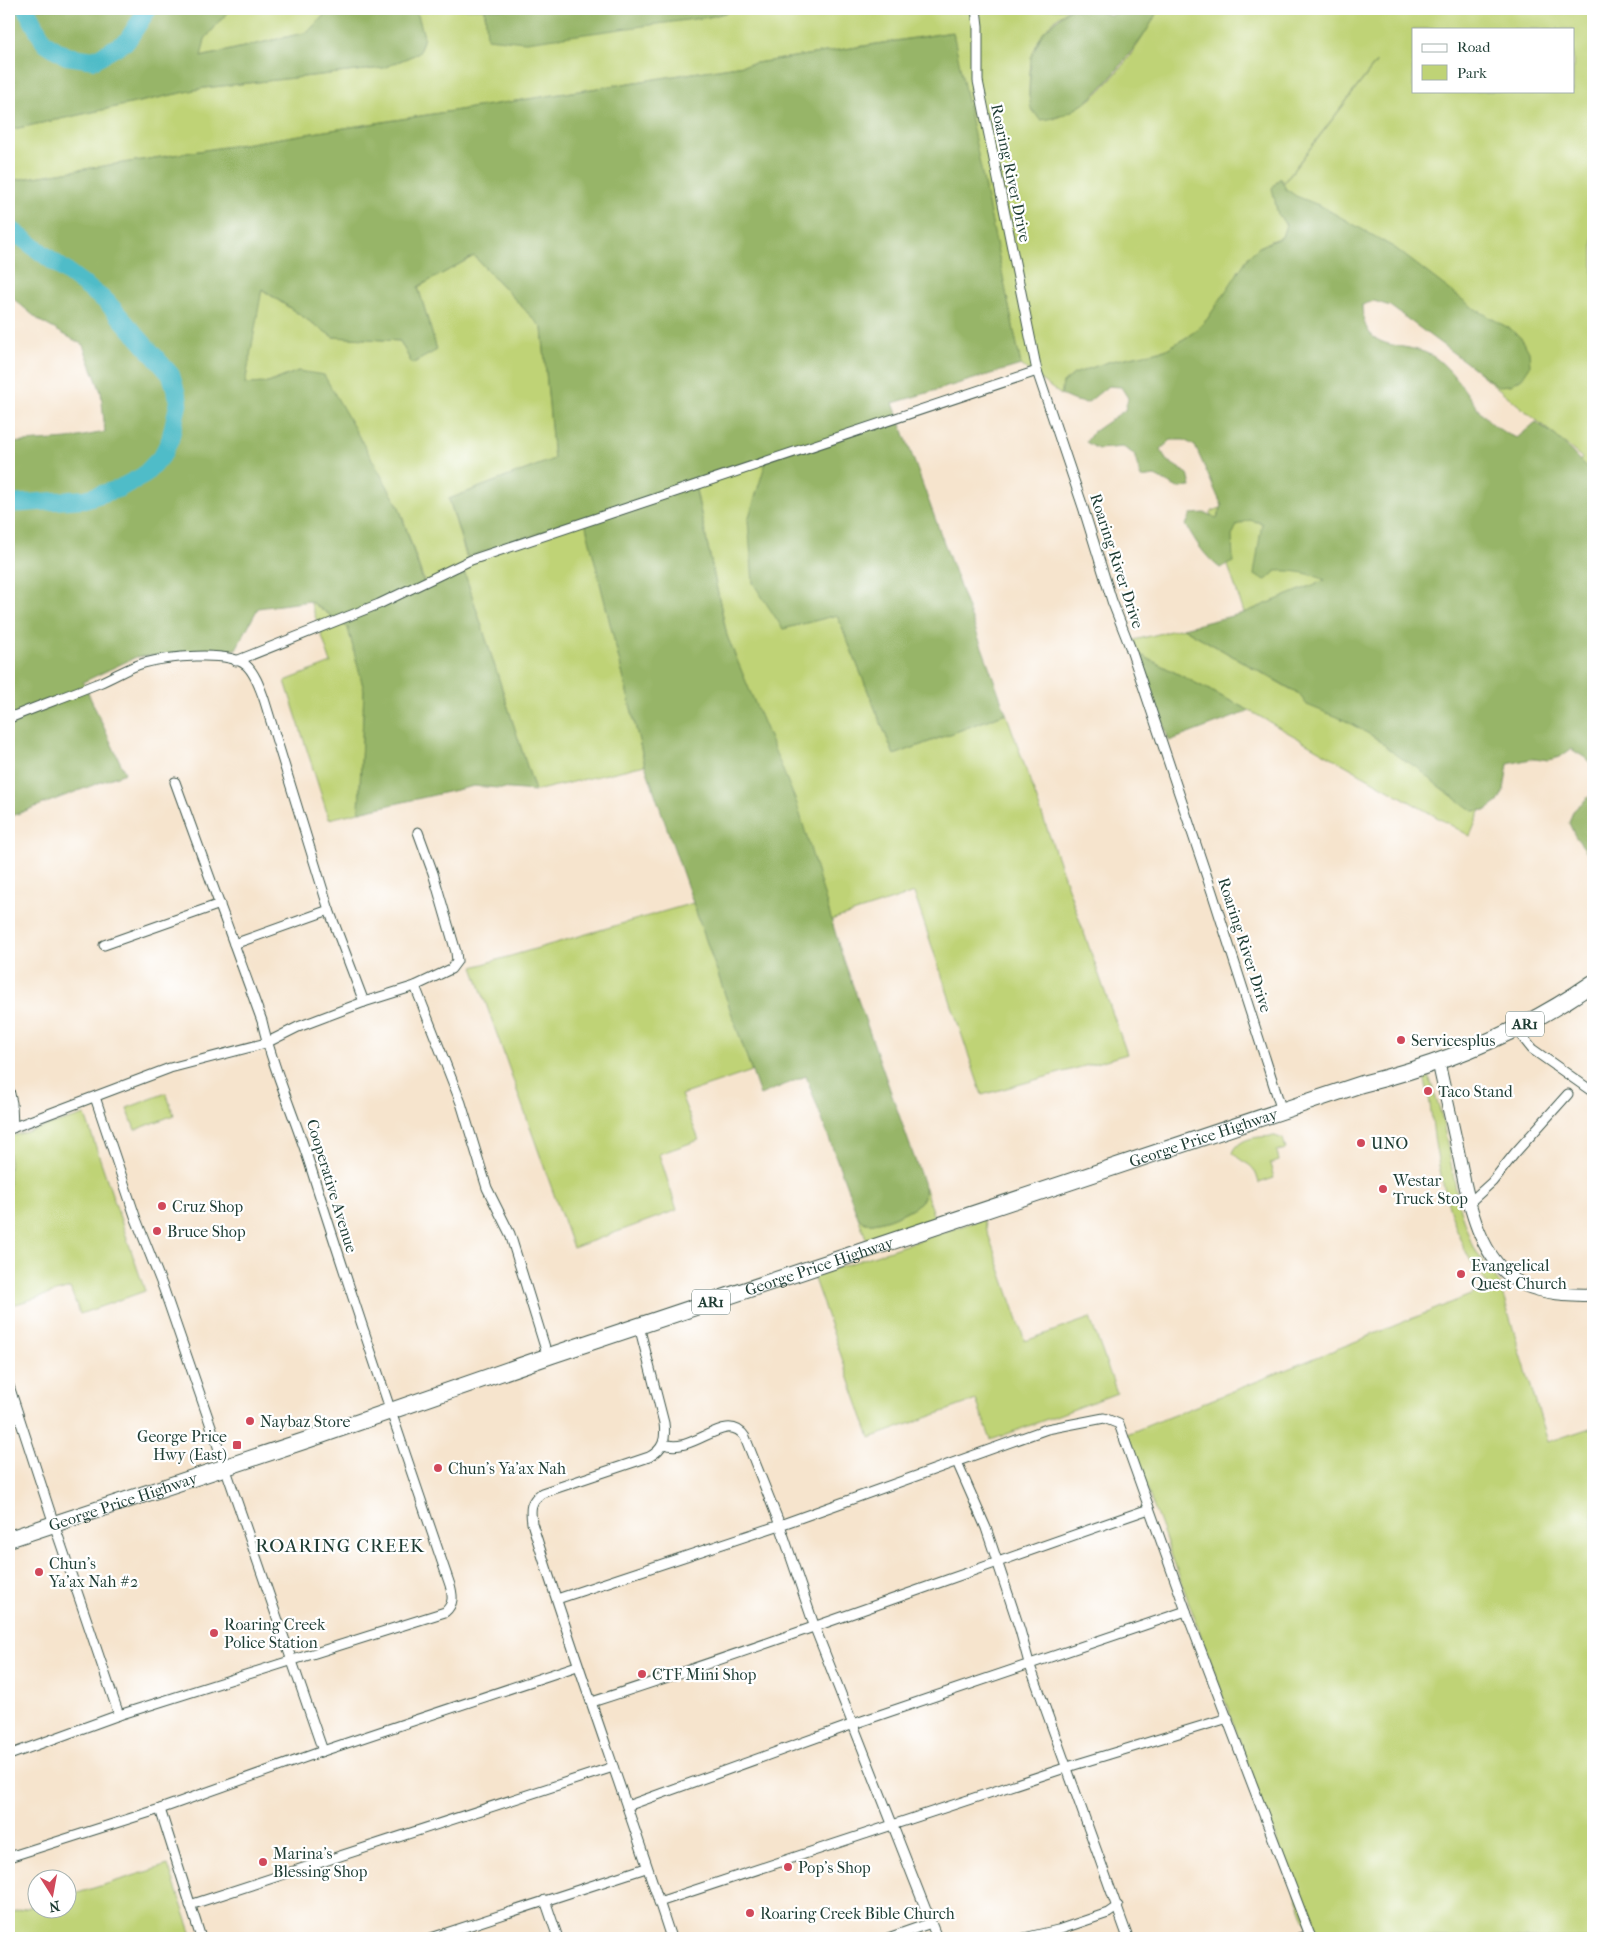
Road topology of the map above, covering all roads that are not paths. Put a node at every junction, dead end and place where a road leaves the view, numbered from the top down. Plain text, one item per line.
1 (976, 9) edge
2 (1037, 371) junction
3 (236, 660) junction
4 (9, 718) edge
5 (174, 782) dead end
6 (418, 832) dead end
7 (220, 904) junction
8 (329, 910) junction
9 (234, 944) junction
10 (104, 945) dead end
11 (1593, 984) edge
12 (415, 986) junction
13 (364, 1002) junction
14 (1516, 1030) junction
15 (266, 1043) junction
16 (1438, 1060) junction
17 (9, 1090) edge
18 (1593, 1092) edge
19 (1568, 1094) dead end
20 (95, 1097) junction
21 (1282, 1111) junction
22 (11, 1128) edge
23 (1469, 1203) junction
24 (1593, 1296) edge
25 (639, 1326) junction
26 (548, 1357) junction
27 (9, 1386) edge
28 (390, 1411) junction
29 (664, 1444) junction
30 (957, 1462) junction
31 (225, 1467) junction
32 (1149, 1509) junction
33 (54, 1524) junction
34 (780, 1525) junction
35 (9, 1539) edge
36 (997, 1562) junction
37 (556, 1599) junction
38 (1186, 1611) junction
39 (815, 1628) junction
40 (293, 1660) junction
41 (1029, 1664) junction
42 (577, 1666) junction
43 (592, 1702) junction
44 (119, 1715) junction
45 (1228, 1718) junction
46 (854, 1724) junction
47 (323, 1751) junction
48 (9, 1755) edge
49 (613, 1767) junction
50 (1066, 1768) junction
51 (627, 1806) junction
52 (160, 1809) junction
53 (892, 1825) junction
54 (9, 1857) edge
55 (646, 1868) junction
56 (545, 1900) junction
57 (659, 1902) junction
58 (190, 1905) junction
59 (1118, 1906) junction
60 (931, 1923) junction
61 (444, 1936) edge
62 (1311, 1936) edge
63 (201, 1938) edge
64 (431, 1938) edge
65 (558, 1938) edge
66 (671, 1938) edge
67 (888, 1938) edge
68 (937, 1938) edge
69 (1024, 1938) edge
70 (1128, 1938) edge
71 (1299, 1938) edge

1 - 2 street, Roaring River Drive
2 - 3 street
2 - 21 street, Roaring River Drive
3 - 4 street
3 - 8 street
5 - 7 street, Cooperative Avenue
6 - 12 street
7 - 9 street, Cooperative Avenue
7 - 10 street
8 - 9 street
8 - 13 street
9 - 15 street, Cooperative Avenue
11 - 14 highway, George Price Highway / AR1
12 - 13 street
12 - 26 street
13 - 15 street
14 - 16 highway, George Price Highway / AR1
14 - 18 street
15 - 20 street
15 - 28 street, Cooperative Avenue
16 - 21 highway, George Price Highway / AR1
16 - 23 street
17 - 22 street
19 - 23 street
20 - 22 street
20 - 31 street
21 - 25 highway, George Price Highway / AR1
23 - 24 street
25 - 26 highway, George Price Highway / AR1
25 - 29 street
26 - 28 highway, George Price Highway / AR1
27 - 33 street
28 - 31 highway, George Price Highway / AR1
28 - 40 street, Cooperative Avenue
29 - 34 street
29 - 37 street
30 - 32 street
30 - 34 street
30 - 36 street
31 - 33 highway, George Price Highway / AR1
31 - 40 street
32 - 36 street
32 - 38 street
33 - 35 highway, George Price Highway / AR1
33 - 44 street
34 - 37 street
34 - 39 street
36 - 39 street
36 - 41 street
37 - 42 street
38 - 41 street
38 - 45 street
39 - 43 street
39 - 46 street
40 - 44 street
40 - 47 street
41 - 46 street
41 - 50 street
42 - 43 street
42 - 47 street
43 - 49 street
44 - 48 street
45 - 50 street
45 - 62 street
46 - 51 street
46 - 53 street
47 - 52 street
49 - 51 street
49 - 58 street
50 - 53 street
50 - 59 street
51 - 55 street
52 - 54 street
52 - 58 street
53 - 57 street
53 - 60 street
55 - 56 street
55 - 57 street
56 - 61 street
56 - 65 street
57 - 66 street
58 - 63 street
59 - 69 street
59 - 70 street
60 - 67 street
60 - 68 street
61 - 64 street
62 - 71 street

